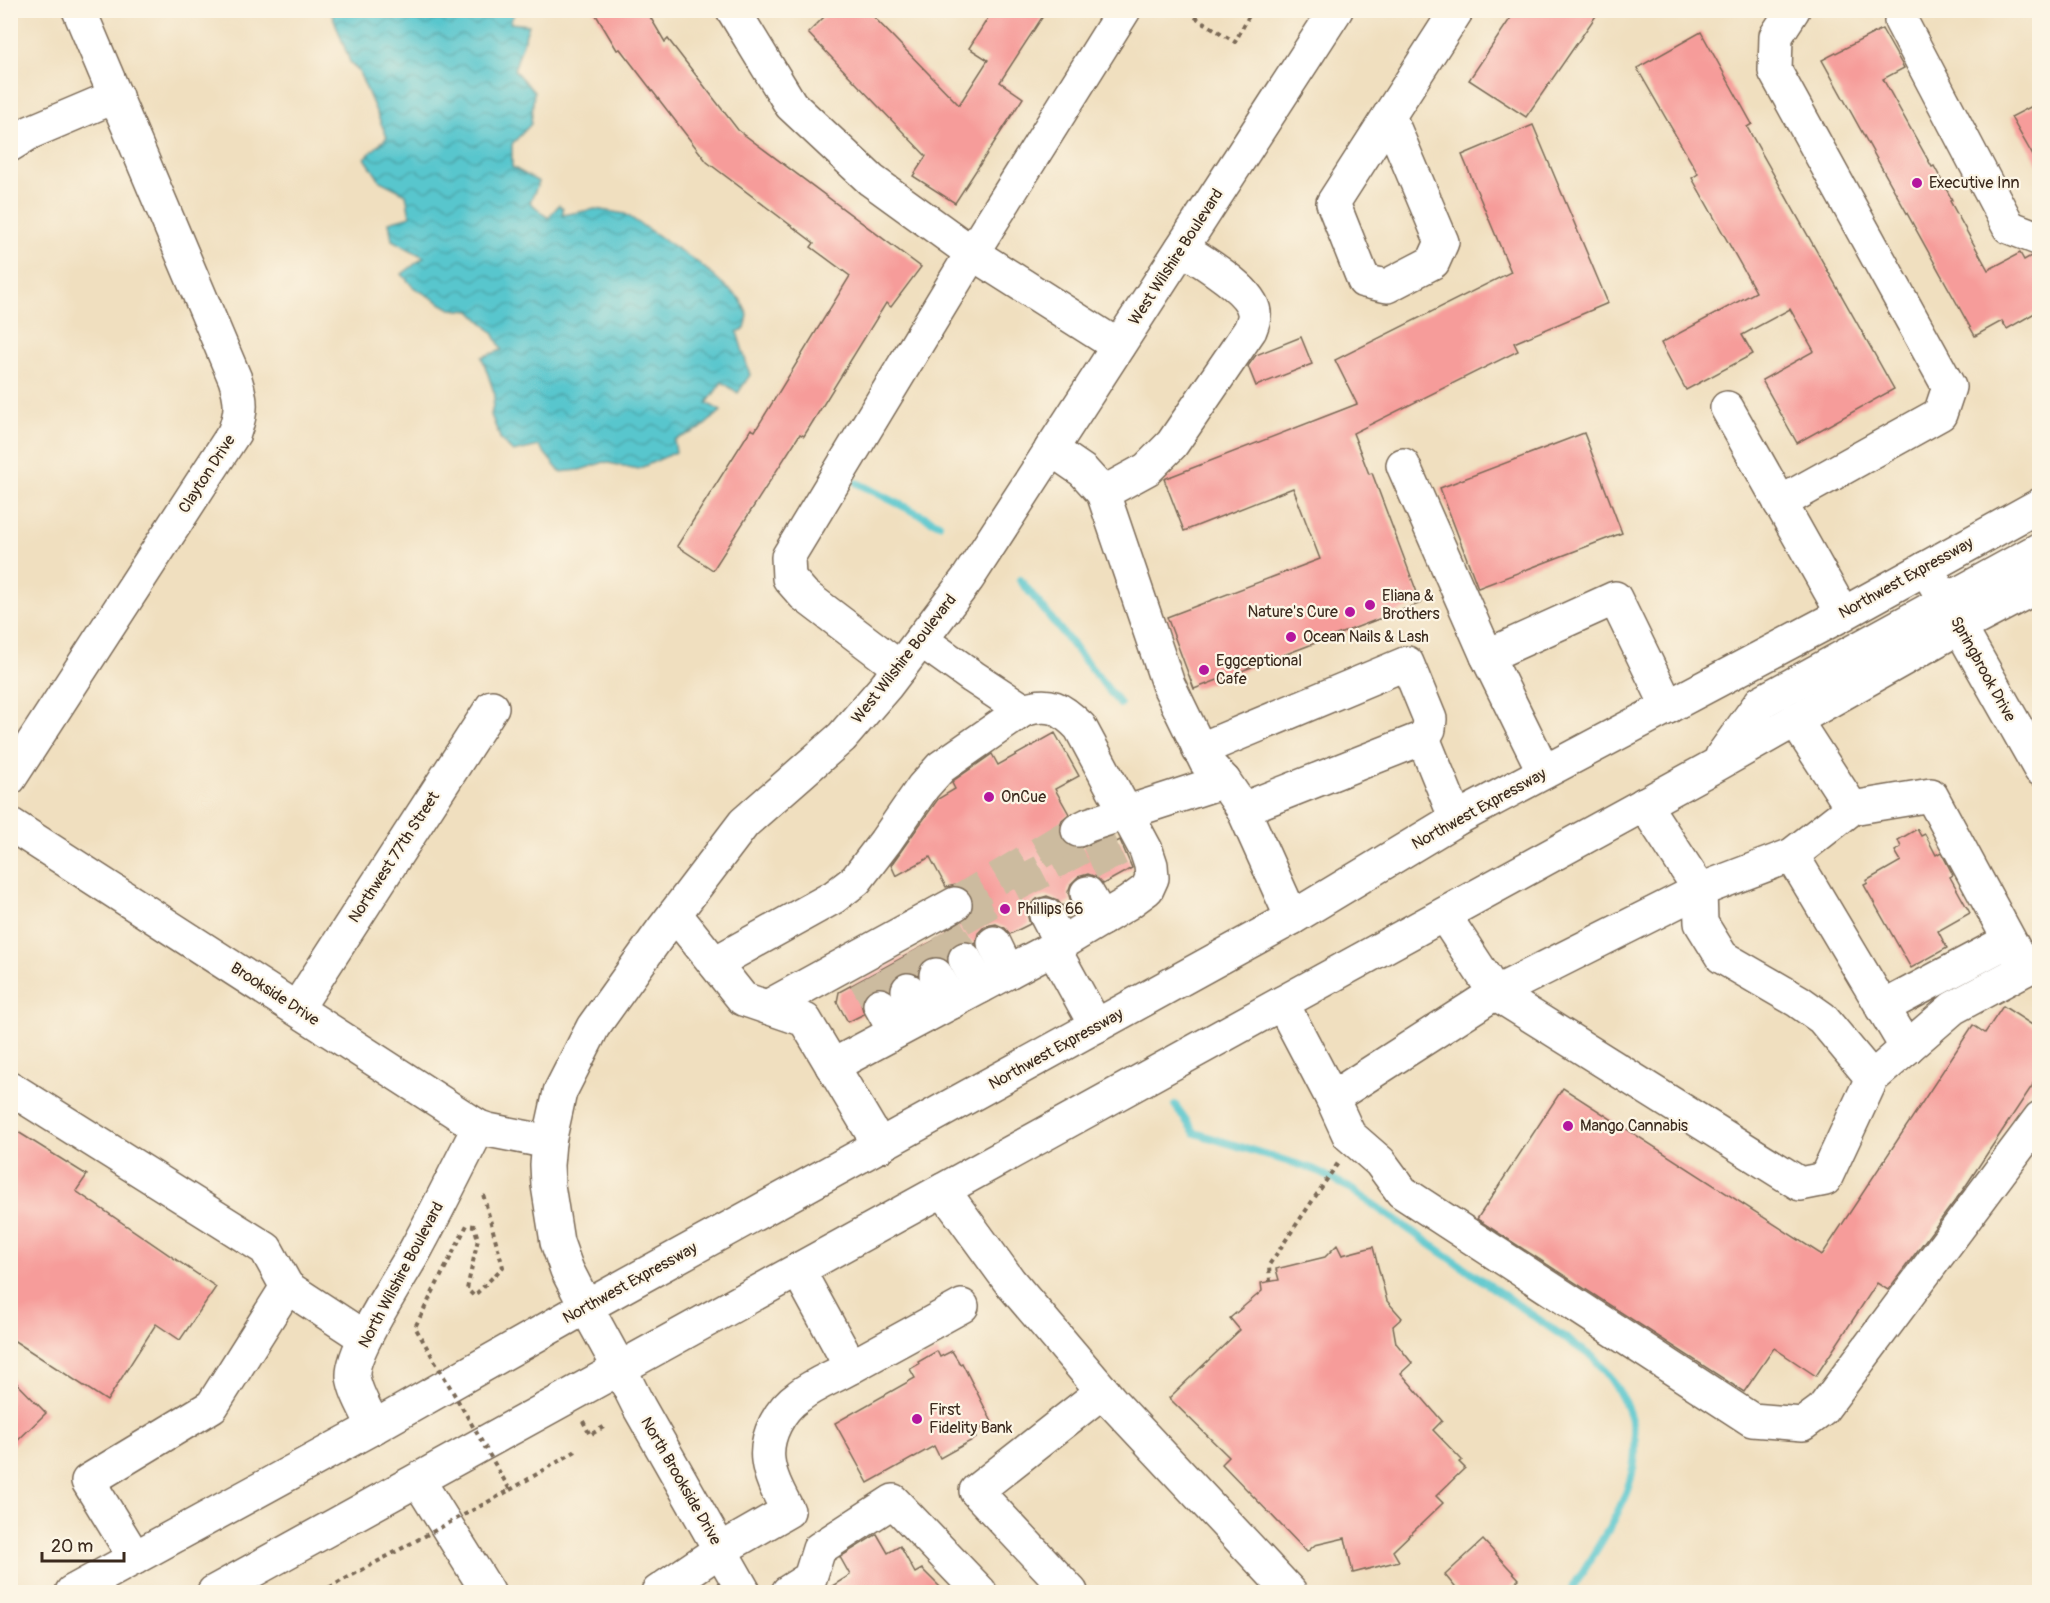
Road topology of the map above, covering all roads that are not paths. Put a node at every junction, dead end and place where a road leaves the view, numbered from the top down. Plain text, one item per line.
1 (79, 10) edge
2 (733, 10) edge
3 (1124, 10) edge
4 (1336, 10) edge
5 (1457, 10) edge
6 (1793, 10) edge
7 (1901, 21) dead end
8 (116, 96) junction
9 (1389, 116) junction
10 (10, 145) edge
11 (2040, 239) edge
12 (1182, 248) junction
13 (972, 253) junction
14 (1118, 346) junction
15 (1727, 408) dead end
16 (1051, 449) junction
17 (1403, 465) dead end
18 (1103, 493) junction
19 (1780, 502) junction
20 (2040, 505) edge
21 (2040, 549) edge
22 (1926, 568) junction
23 (2040, 585) edge
24 (1843, 614) junction
25 (1952, 614) junction
26 (921, 640) junction
27 (1487, 656) junction
28 (900, 668) junction
29 (492, 707) dead end
30 (1668, 707) junction
31 (1023, 710) junction
32 (1795, 720) junction
33 (1423, 738) junction
34 (1199, 750) junction
35 (1716, 765) junction
36 (2040, 770) edge
37 (1544, 772) junction
38 (10, 778) edge
39 (1224, 781) junction
40 (1644, 804) junction
41 (1852, 808) junction
42 (1243, 809) junction
43 (1126, 813) junction
44 (1456, 819) junction
45 (10, 824) edge
46 (1088, 832) tunnel mouth
47 (1792, 855) junction
48 (1700, 890) junction
49 (675, 914) junction
50 (1046, 915) tunnel mouth
51 (1444, 915) junction
52 (1292, 918) junction
53 (2008, 941) junction
54 (994, 943) dead end
55 (1057, 946) junction
56 (715, 963) junction
57 (2032, 965) edge
58 (911, 966) junction
59 (984, 973) junction
60 (1495, 993) junction
61 (1282, 1003) junction
62 (767, 1007) junction
63 (297, 1008) junction
64 (1882, 1008) junction
65 (1096, 1026) junction
66 (1907, 1048) junction
67 (832, 1066) junction
68 (1872, 1078) junction
69 (10, 1088) edge
70 (1332, 1098) junction
71 (2040, 1118) edge
72 (480, 1126) junction
73 (549, 1142) junction
74 (880, 1146) junction
75 (943, 1190) junction
76 (798, 1270) junction
77 (287, 1287) junction
78 (586, 1306) junction
79 (962, 1306) dead end
80 (365, 1338) junction
81 (851, 1367) junction
82 (620, 1369) junction
83 (1103, 1391) junction
84 (374, 1426) junction
85 (418, 1480) junction
86 (720, 1550) junction
87 (135, 1558) junction
88 (806, 1588) edge
89 (72, 1593) edge
90 (214, 1593) edge
91 (488, 1593) edge
92 (658, 1593) edge
93 (744, 1593) edge
94 (980, 1593) edge
95 (1071, 1593) edge
96 (1290, 1593) edge

1 - 8 main road, Clayton Drive
2 - 13 main road
3 - 13 main road
4 - 12 main road, West Wilshire Boulevard
5 - 9 main road
6 - 19 main road
7 - 11 main road
8 - 10 main road
8 - 38 main road, Clayton Drive
9 - 9 main road
12 - 14 main road, West Wilshire Boulevard
12 - 18 main road
13 - 14 main road
13 - 28 main road
14 - 16 main road, West Wilshire Boulevard
15 - 19 main road
16 - 18 main road
16 - 26 main road, West Wilshire Boulevard
17 - 27 main road
18 - 34 main road
19 - 24 main road
20 - 22 main road, Northwest Expressway
21 - 25 main road
22 - 24 main road, Northwest Expressway
22 - 25 main road, Springbrook Drive
23 - 25 main road
24 - 30 main road, Northwest Expressway
25 - 32 main road
25 - 35 main road
25 - 36 main road, Springbrook Drive
26 - 28 main road, West Wilshire Boulevard
26 - 31 main road
27 - 30 main road
27 - 37 main road
28 - 49 main road, West Wilshire Boulevard
29 - 63 main road, Northwest 77th Street
30 - 37 main road, Northwest Expressway
31 - 43 main road
31 - 56 main road
32 - 35 main road
32 - 41 main road
33 - 34 main road
33 - 42 main road
33 - 44 main road
34 - 39 main road
35 - 40 main road
37 - 44 main road, Northwest Expressway
39 - 42 main road
39 - 43 main road
40 - 48 main road
40 - 51 main road
41 - 47 main road
41 - 53 main road
42 - 52 main road
43 - 46 main road
43 - 55 main road
44 - 52 main road, Northwest Expressway
45 - 63 main road, Brookside Drive
47 - 48 main road
47 - 64 main road
48 - 60 main road
48 - 68 main road
49 - 56 main road
49 - 73 main road, West Wilshire Boulevard
50 - 55 main road
51 - 60 main road
51 - 61 main road
52 - 65 main road, Northwest Expressway
53 - 57 main road
53 - 64 main road
54 - 59 main road
55 - 59 main road
55 - 65 main road
56 - 62 main road
57 - 66 main road
58 - 59 main road
58 - 62 main road
58 - 67 main road
60 - 68 main road
60 - 70 main road
61 - 70 main road
61 - 75 main road
62 - 67 main road
63 - 72 main road, Brookside Drive
64 - 66 main road
65 - 74 main road, Northwest Expressway
66 - 68 main road
67 - 74 main road
69 - 77 main road
70 - 71 main road
72 - 73 main road, Brookside Drive
72 - 80 main road, North Wilshire Boulevard
73 - 78 main road, West Wilshire Boulevard
74 - 78 main road, Northwest Expressway
75 - 76 main road
75 - 83 main road
76 - 81 main road
76 - 82 main road
77 - 80 main road
77 - 87 main road
78 - 82 main road, North Brookside Drive
78 - 84 main road, Northwest Expressway
79 - 81 main road
80 - 84 main road, North Wilshire Boulevard
81 - 86 main road
82 - 85 main road
82 - 86 main road, North Brookside Drive
83 - 95 main road
83 - 96 main road
84 - 87 main road, Northwest Expressway
85 - 90 main road
85 - 91 main road
86 - 92 main road
86 - 93 main road, North Brookside Drive
87 - 89 main road, Northwest Expressway
88 - 94 main road

